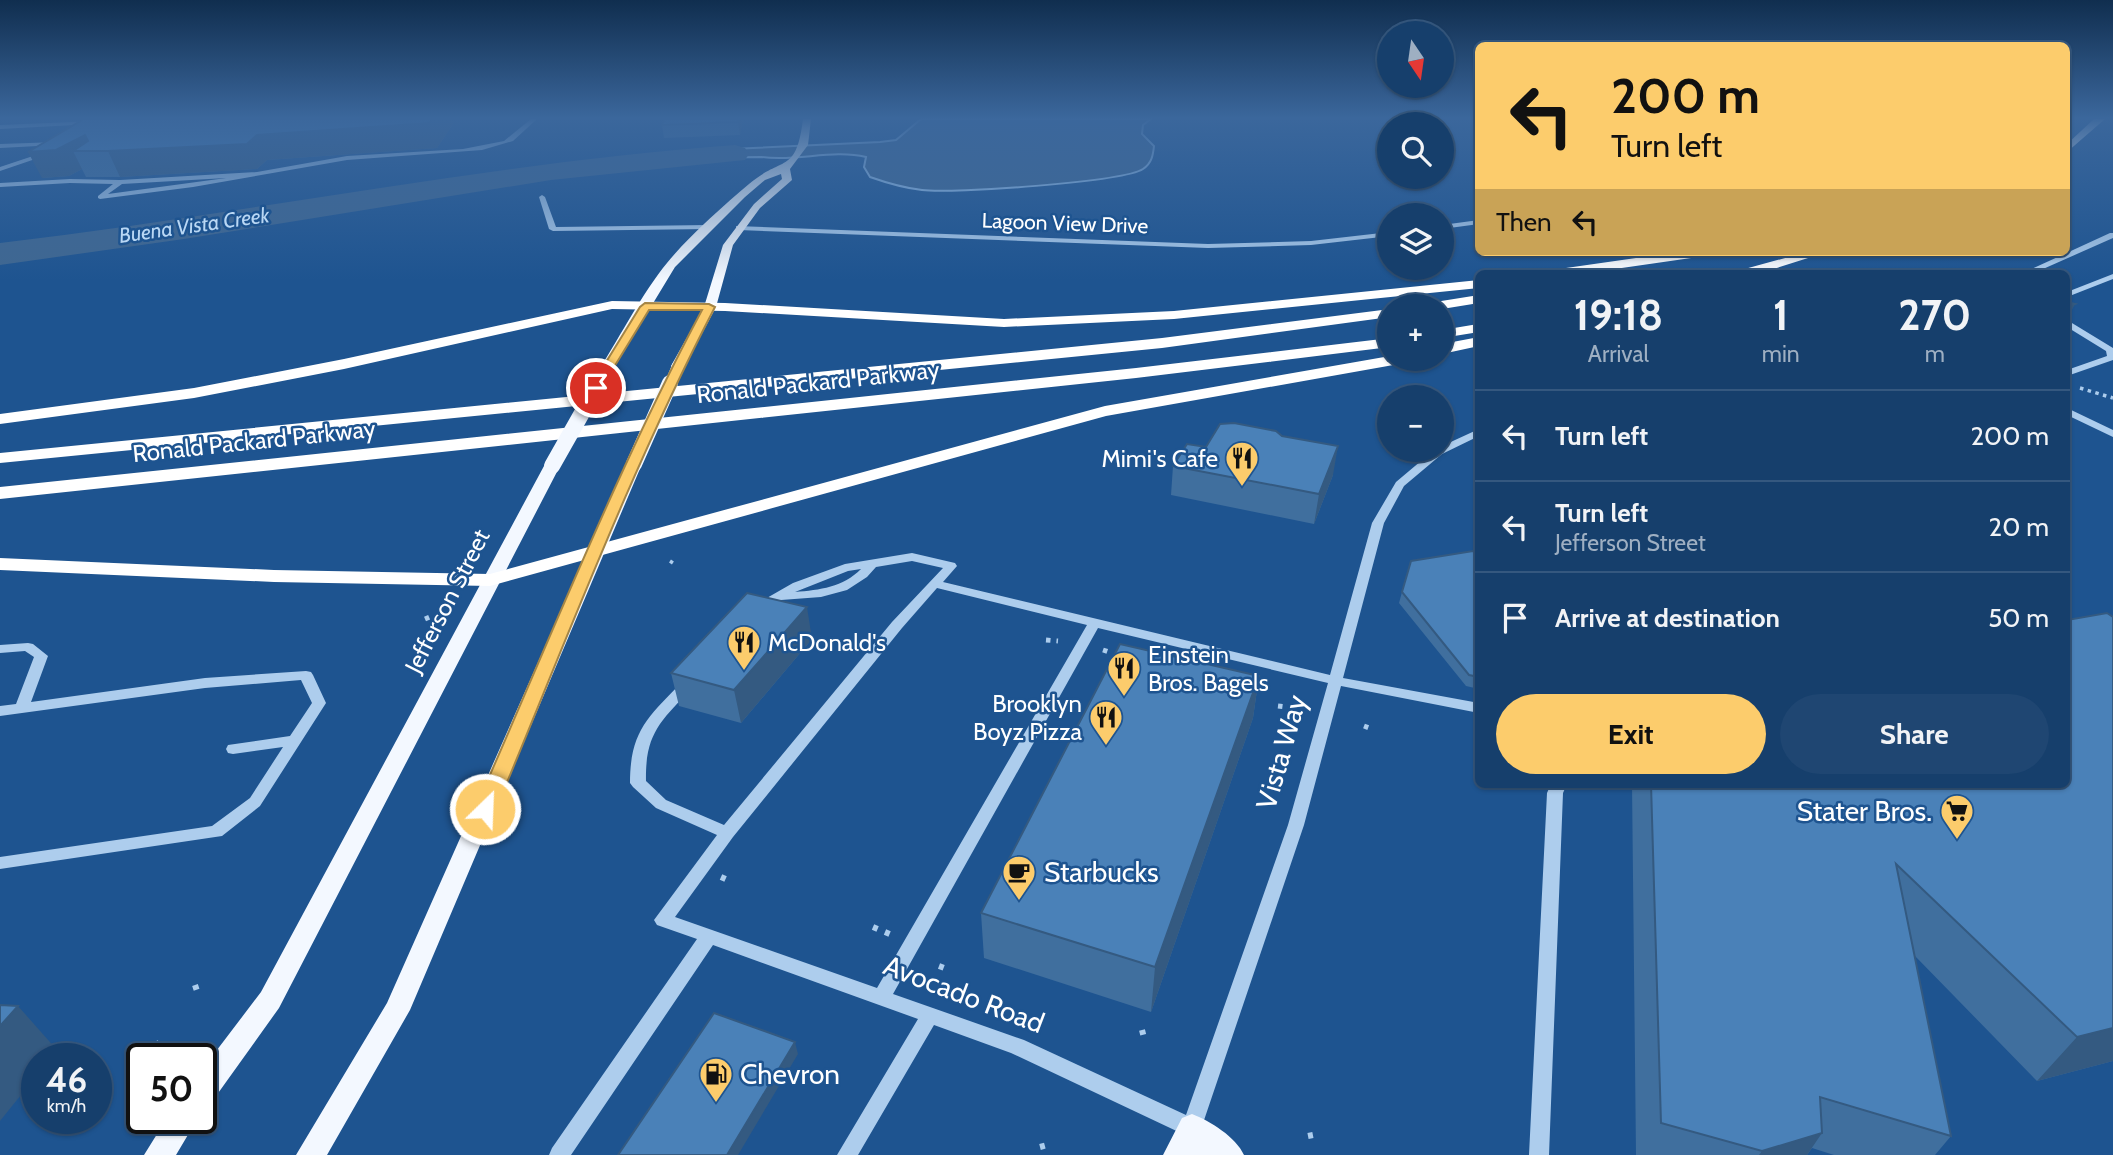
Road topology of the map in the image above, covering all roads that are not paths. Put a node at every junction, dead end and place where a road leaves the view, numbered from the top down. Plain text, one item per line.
1 (82, 173) edge
2 (263, 173) edge
3 (775, 173) edge
4 (786, 173) edge
5 (257, 174) junction
6 (69, 181) junction
7 (120, 182) junction
8 (0, 185) edge
9 (542, 197) dead end
10 (1475, 223) edge
11 (1454, 225) edge
12 (708, 227) junction
13 (738, 228) junction
14 (1377, 235) edge
15 (2113, 238) edge
16 (2070, 255) edge
17 (1677, 256) edge
18 (1695, 256) edge
19 (1807, 256) edge
20 (2067, 256) edge
21 (1580, 270) edge
22 (1632, 270) edge
23 (1757, 270) edge
24 (2034, 270) edge
25 (2113, 276) edge
26 (1475, 284) edge
27 (2070, 294) edge
28 (1475, 300) edge
29 (1454, 303) edge
30 (645, 307) junction
31 (709, 307) junction
32 (1377, 315) edge
33 (2070, 325) edge
34 (1475, 329) edge
35 (1454, 332) edge
36 (1475, 342) edge
37 (1377, 344) edge
38 (1454, 346) edge
39 (1377, 363) edge
40 (2070, 372) edge
41 (2070, 413) edge
42 (0, 419) edge
43 (1475, 434) edge
44 (2113, 435) edge
45 (0, 458) edge
46 (0, 493) edge
47 (595, 553) junction
48 (0, 564) edge
49 (490, 580) junction
50 (934, 584) junction
51 (748, 619) edge
52 (1094, 624) junction
53 (0, 649) edge
54 (701, 670) edge
55 (1336, 681) junction
56 (1475, 707) edge
57 (22, 708) junction
58 (0, 710) edge
59 (295, 740) junction
60 (233, 749) dead end
61 (1557, 788) edge
62 (727, 833) junction
63 (0, 863) edge
64 (709, 936) junction
65 (881, 998) junction
66 (930, 1015) junction
67 (217, 1072) edge
68 (173, 1134) edge
69 (1195, 1142) edge
70 (159, 1155) edge
71 (311, 1155) edge
72 (559, 1155) edge
73 (847, 1155) edge
74 (1178, 1155) edge
75 (1229, 1155) edge
76 (1539, 1155) edge

1 - 6 street
2 - 5 street
3 - 12 main road, Jefferson Street
4 - 13 main road, Jefferson Street
5 - 7 street
5 - 7 street
6 - 7 street
6 - 8 street
9 - 12 lane
10 - 11 street
12 - 30 main road, Jefferson Street
13 - 14 street, Lagoon View Drive
13 - 31 main road, Jefferson Street
15 - 16 street
17 - 21 highway
18 - 22 highway
19 - 23 highway
20 - 24 street
25 - 27 street
26 - 31 highway
28 - 29 highway
30 - 31 highway
30 - 42 highway
30 - 49 main road, Jefferson Street, bridge
31 - 47 main road, Jefferson Street, bridge
32 - 45 highway, Ronald Packard Parkway
33 - 40 street
34 - 35 highway
36 - 38 highway
37 - 46 highway, Ronald Packard Parkway
39 - 47 highway
41 - 44 street
43 - 55 street, Vista Way
47 - 49 highway
47 - 71 main road, Jefferson Street
48 - 49 highway
49 - 67 main road, Jefferson Street
50 - 51 street
50 - 52 street
50 - 62 street
52 - 55 street
52 - 65 lane
53 - 57 street
54 - 62 street
55 - 56 street
55 - 69 street, Vista Way
57 - 58 street
57 - 59 street
59 - 60 street
59 - 63 street
61 - 76 street
62 - 64 street, Avocado Road
64 - 65 street, Avocado Road
64 - 72 lane
65 - 66 street, Avocado Road
66 - 69 street, Avocado Road
66 - 73 street
68 - 70 main road
69 - 74 main road, Vista Way
69 - 75 main road, Avocado Road

